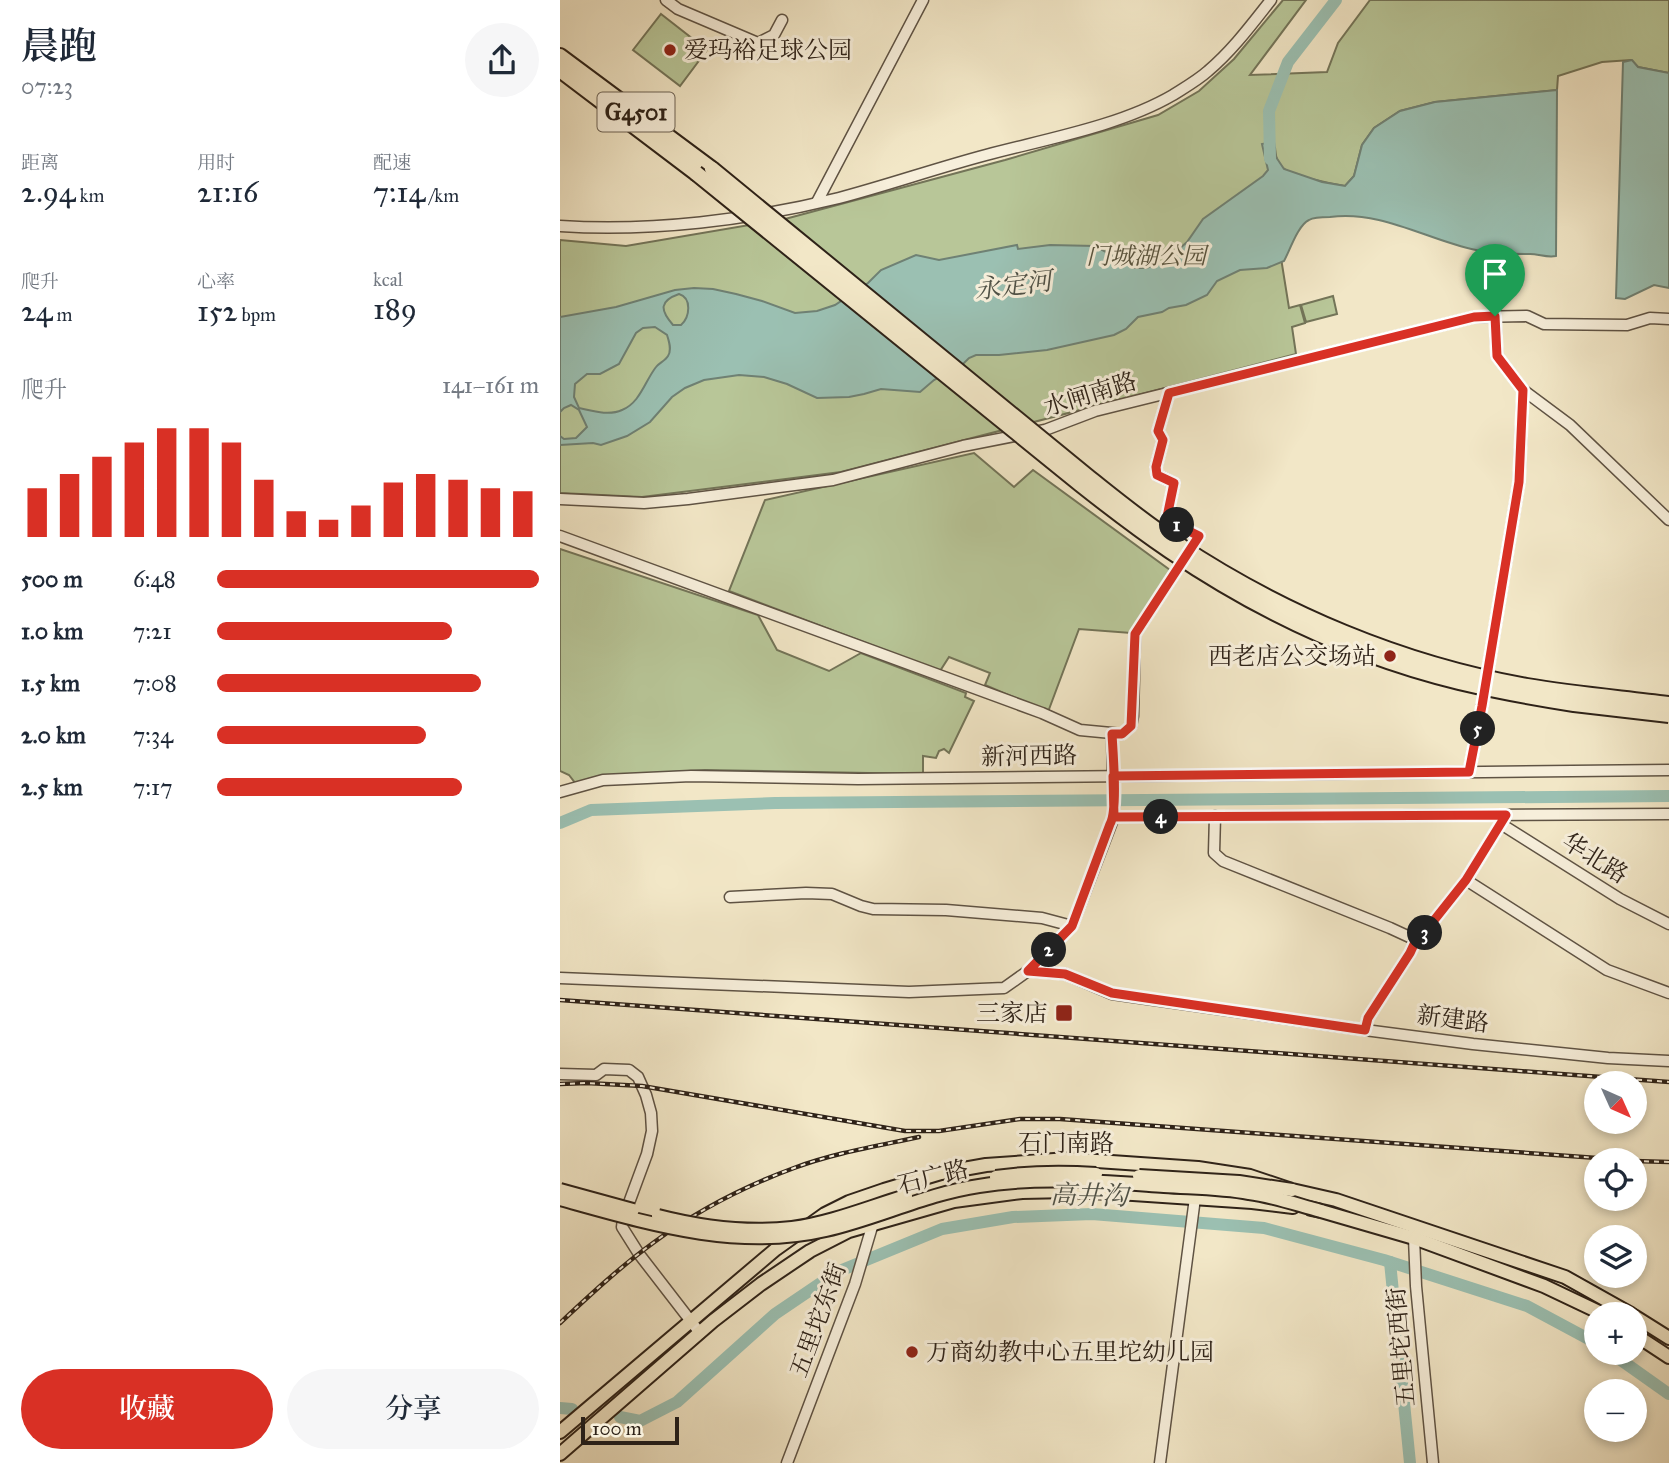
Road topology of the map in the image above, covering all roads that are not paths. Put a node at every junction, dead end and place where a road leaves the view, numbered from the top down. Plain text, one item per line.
1 (666, 0) edge
2 (923, 0) edge
3 (1271, 0) edge
4 (782, 20) dead end
5 (560, 56) edge
6 (560, 70) edge
7 (817, 202) junction
8 (560, 226) edge
9 (1495, 316) junction
10 (1669, 319) edge
11 (1523, 390) junction
12 (1169, 393) junction
13 (560, 499) edge
14 (1669, 520) edge
15 (560, 536) edge
16 (1669, 704) edge
17 (1669, 715) edge
18 (1112, 734) junction
19 (1669, 770) edge
20 (1469, 772) junction
21 (1113, 776) junction
22 (560, 792) edge
23 (1669, 814) edge
24 (1215, 816) junction
25 (1114, 817) junction
26 (1503, 819) junction
27 (1466, 880) junction
28 (730, 897) dead end
29 (1669, 924) edge
30 (1072, 926) junction
31 (1416, 940) junction
32 (1028, 971) junction
33 (560, 978) edge
34 (1669, 993) edge
35 (1365, 1030) junction
36 (1669, 1061) edge
37 (560, 1074) edge
38 (560, 1190) edge
39 (884, 1190) junction
40 (1292, 1191) junction
41 (560, 1199) edge
42 (1193, 1204) junction
43 (1321, 1210) junction
44 (873, 1224) junction
45 (1415, 1233) junction
46 (1610, 1302) edge
47 (1584, 1305) edge
48 (691, 1321) junction
49 (1663, 1328) edge
50 (700, 1332) junction
51 (1669, 1338) edge
52 (1647, 1343) edge
53 (1669, 1357) edge
54 (562, 1430) edge
55 (560, 1454) edge
56 (787, 1463) edge
57 (1160, 1463) edge
58 (1433, 1463) edge

1 - 4 street
2 - 7 street
3 - 7 street
5 - 16 highway, G4501, bridge
6 - 17 highway, G4501, bridge
7 - 8 street
9 - 10 street, 水闸南路
9 - 11 street
9 - 12 street, 水闸南路
11 - 14 street
11 - 20 street
12 - 13 street, 水闸南路
12 - 18 street
15 - 18 street
18 - 21 street
19 - 20 street, 新河西路
20 - 21 street, 新河西路
21 - 22 street, 新河西路
21 - 25 street
23 - 26 street
24 - 25 street
24 - 26 street
24 - 31 street
25 - 30 street
26 - 27 street
26 - 29 street, 华北路
27 - 31 street
27 - 34 street
28 - 30 street
30 - 32 street
31 - 35 street
32 - 33 street
32 - 35 street, 新建路
35 - 36 street, 新建路
37 - 48 street
38 - 40 main road, 石广路, bridge
39 - 40 main road, 石门南路
39 - 44 street, 五里坨东街
39 - 48 main road, 石门南路
40 - 45 main road, 石门南路
41 - 43 main road, 石广路, bridge
42 - 43 main road, 石门南路
42 - 44 main road, 石门南路
42 - 57 street
43 - 45 main road, 石门南路
44 - 50 main road, 石门南路
44 - 56 street, 五里坨东街
45 - 46 main road, 石门南路
45 - 47 main road, 石门南路
45 - 58 street, 五里坨西街
48 - 50 street
48 - 54 main road, 石门南路
49 - 51 main road, 石门南路
50 - 55 main road, 石门南路
52 - 53 main road

